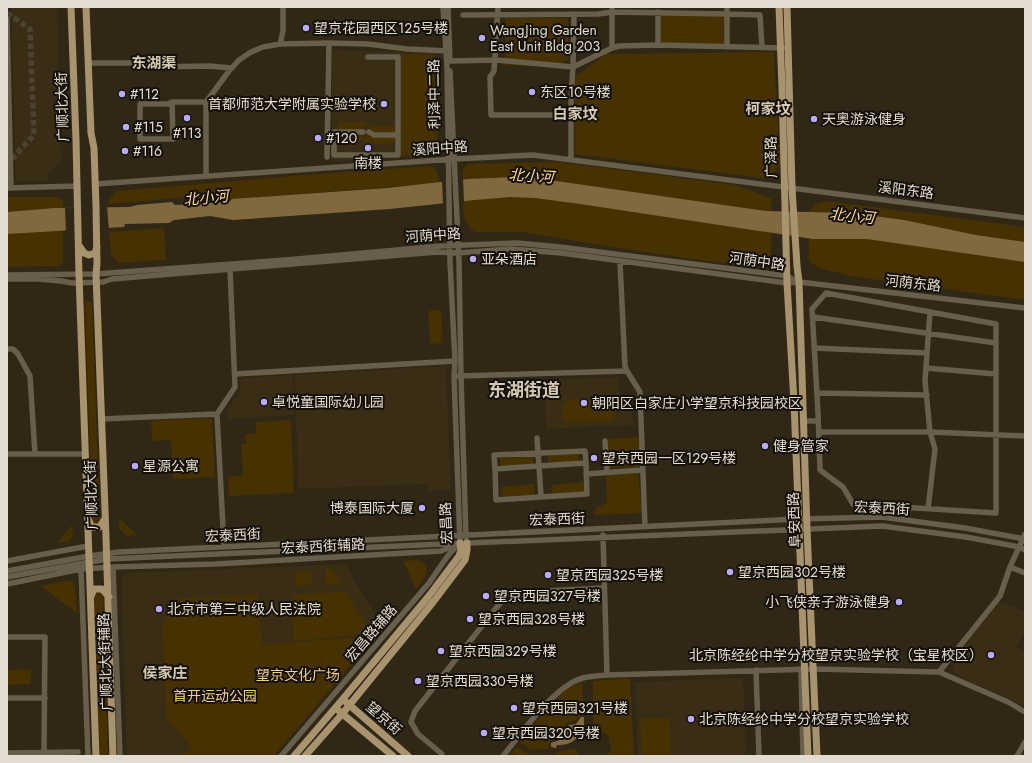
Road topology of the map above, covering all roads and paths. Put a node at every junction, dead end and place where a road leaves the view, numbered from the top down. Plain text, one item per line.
1 (71, 7) edge
2 (86, 7) edge
3 (283, 7) edge
4 (443, 7) edge
5 (448, 7) edge
6 (498, 7) edge
7 (727, 7) edge
8 (779, 7) edge
9 (787, 7) edge
10 (612, 10) edge
11 (654, 11) edge
12 (574, 14) junction
13 (727, 14) junction
14 (463, 15) dead end
15 (498, 15) junction
16 (7, 19) edge
17 (329, 43) junction
18 (280, 44) junction
19 (658, 45) junction
20 (727, 47) junction
21 (762, 47) junction
22 (612, 48) junction
23 (784, 48) junction
24 (447, 51) junction
25 (368, 57) dead end
26 (496, 60) junction
27 (450, 61) junction
28 (89, 63) junction
29 (573, 67) junction
30 (232, 68) junction
31 (172, 102) junction
32 (206, 102) junction
33 (570, 115) junction
34 (363, 132) dead end
35 (369, 132) dead end
36 (398, 135) junction
37 (364, 154) junction
38 (327, 157) dead end
39 (451, 159) junction
40 (571, 159) junction
41 (364, 165) junction
42 (206, 176) junction
43 (95, 184) junction
44 (78, 186) junction
45 (784, 187) junction
46 (9, 188) edge
47 (792, 188) junction
48 (452, 205) junction
49 (1025, 218) edge
50 (97, 244) junction
51 (79, 245) junction
52 (450, 246) junction
53 (457, 246) junction
54 (450, 253) junction
55 (458, 253) junction
56 (620, 262) junction
57 (230, 269) junction
58 (96, 274) junction
59 (7, 275) edge
60 (79, 275) junction
61 (787, 279) junction
62 (7, 280) edge
63 (97, 282) junction
64 (799, 282) junction
65 (80, 283) junction
66 (1025, 308) edge
67 (930, 312) junction
68 (813, 316) junction
69 (929, 333) junction
70 (996, 343) junction
71 (814, 348) junction
72 (7, 349) edge
73 (927, 353) junction
74 (455, 361) junction
75 (926, 368) junction
76 (626, 371) junction
77 (235, 374) junction
78 (996, 374) junction
79 (454, 376) junction
80 (461, 376) junction
81 (817, 393) junction
82 (927, 396) junction
83 (217, 414) junction
84 (101, 419) junction
85 (804, 421) junction
86 (818, 421) junction
87 (819, 432) junction
88 (930, 432) junction
89 (996, 435) junction
90 (1025, 436) edge
91 (537, 438) dead end
92 (605, 441) dead end
93 (538, 453) junction
94 (7, 454) edge
95 (35, 454) junction
96 (86, 454) junction
97 (586, 463) junction
98 (539, 466) junction
99 (495, 469) junction
100 (642, 470) junction
101 (607, 471) junction
102 (586, 474) junction
103 (541, 497) junction
104 (928, 509) junction
105 (88, 519) junction
106 (105, 519) junction
107 (799, 519) junction
108 (807, 519) junction
109 (645, 527) junction
110 (603, 529) junction
111 (799, 529) junction
112 (807, 529) junction
113 (463, 535) junction
114 (1024, 537) edge
115 (603, 538) junction
116 (463, 543) junction
117 (88, 546) junction
118 (224, 547) junction
119 (1019, 547) junction
120 (1025, 550) edge
121 (106, 556) junction
122 (7, 561) edge
123 (89, 562) junction
124 (110, 567) junction
125 (1010, 567) junction
126 (81, 570) junction
127 (7, 571) edge
128 (1025, 573) edge
129 (7, 578) edge
130 (7, 584) edge
131 (604, 588) junction
132 (108, 596) junction
133 (90, 598) junction
134 (7, 637) edge
135 (803, 669) junction
136 (814, 669) junction
137 (756, 670) junction
138 (938, 672) junction
139 (607, 675) junction
140 (7, 698) edge
141 (44, 698) junction
142 (342, 700) junction
143 (349, 705) junction
144 (335, 708) junction
145 (1025, 712) edge
146 (343, 713) junction
147 (1025, 742) edge
148 (78, 752) dead end
149 (7, 753) edge
150 (44, 753) junction
151 (506, 755) edge
152 (88, 756) edge
153 (96, 756) edge
154 (113, 756) edge
155 (120, 756) edge
156 (281, 756) edge
157 (294, 756) edge
158 (306, 756) edge
159 (393, 756) edge
160 (408, 756) edge
161 (442, 756) edge
162 (759, 756) edge
163 (803, 756) edge
164 (808, 756) edge
165 (817, 756) edge
166 (1017, 756) edge

1 - 44 main road, 广顺北大街
2 - 28 main road, 广顺北大街
3 - 18 street
4 - 24 street, 利泽中二路
5 - 24 street, 利泽中二路
6 - 15 street
7 - 13 street
8 - 23 main road, 广泽路
9 - 23 main road, 广泽路
10 - 11 street
10 - 12 street
10 - 22 street
11 - 13 street
11 - 19 street
12 - 15 street
12 - 29 street
13 - 20 street
13 - 21 street
14 - 15 street
15 - 26 street
16 - 46 street
17 - 18 street
17 - 24 street
17 - 38 street
18 - 30 street
19 - 20 street
19 - 22 street
20 - 21 street
21 - 23 street
22 - 29 street
23 - 45 main road, 广泽路
23 - 47 main road, 广泽路
24 - 27 street, 利泽中二路
24 - 39 street, 利泽中二路
25 - 36 street
26 - 27 street
26 - 29 street
26 - 33 street
27 - 39 street, 利泽中二路
28 - 30 street
28 - 43 main road, 广顺北大街
29 - 33 street
30 - 32 street
31 - 31 street
31 - 32 street
32 - 42 street
33 - 40 street
34 - 37 street
35 - 36 street
36 - 37 street
37 - 41 street
39 - 40 street, 溪阳中路
39 - 41 street, 溪阳中路
39 - 48 street, 利泽中二路
40 - 45 street, 溪阳中路
41 - 42 street, 溪阳中路
42 - 43 street, 溪阳中路
43 - 50 main road, 广顺北大街
44 - 46 street
44 - 51 main road, 广顺北大街
45 - 47 street, 溪阳东路
45 - 61 main road, 广泽路
47 - 49 street, 溪阳东路
47 - 64 main road, 广泽路
48 - 52 street, 利泽中二路
48 - 53 street, 利泽中二路
50 - 51 main road
50 - 58 main road, 广顺北大街
51 - 60 main road, 广顺北大街
52 - 53 street, 河荫中路
52 - 54 street, 利泽中二路
52 - 58 street, 河荫中路
53 - 55 street, 利泽中二路
53 - 61 street, 河荫中路
54 - 55 street, 河荫中路
54 - 57 street, 河荫中路
54 - 74 street, 宏昌路
55 - 56 street, 河荫中路
55 - 80 street, 宏昌路
56 - 61 street, 河荫中路
56 - 76 street
57 - 63 street, 河荫中路
57 - 77 street
58 - 60 street, 河荫中路
58 - 63 main road, 广顺北大街
59 - 60 street, 河荫中路
60 - 65 main road, 广顺北大街
61 - 64 street, 河荫中路
61 - 107 main road, 阜安西路
62 - 65 street, 河荫中路
63 - 65 street, 河荫中路
63 - 84 main road, 广顺北大街
64 - 66 street, 河荫东路
64 - 85 main road, 阜安西路
65 - 96 main road, 广顺北大街
67 - 68 street
67 - 69 street
67 - 70 street
68 - 69 street
68 - 71 street
69 - 70 street
69 - 73 street
70 - 78 street
71 - 73 street
71 - 81 street
72 - 95 street
73 - 75 street
74 - 77 street
74 - 79 street, 宏昌路
75 - 78 street
75 - 82 street
76 - 80 street
76 - 100 street
77 - 83 street
78 - 89 street
79 - 80 street
79 - 113 street, 宏昌路
80 - 113 street, 宏昌路
81 - 82 street
81 - 86 street
82 - 88 street
83 - 84 street
83 - 118 street
84 - 106 main road, 广顺北大街
85 - 86 street
85 - 108 main road, 阜安西路
86 - 87 street
87 - 88 street
87 - 104 street
88 - 89 street
88 - 104 street
89 - 90 street
89 - 104 street
91 - 93 street
92 - 101 street
93 - 97 street
93 - 98 street
93 - 99 street
94 - 95 street
95 - 96 street
96 - 105 main road, 广顺北大街
97 - 98 street
97 - 102 street
98 - 99 street
98 - 103 street
99 - 103 street
100 - 101 street
100 - 109 street
101 - 102 street
102 - 103 street
105 - 106 main road
105 - 117 main road, 广顺北大街
106 - 121 main road, 广顺北大街
107 - 108 street, 宏泰西街
107 - 109 street, 宏泰西街
107 - 111 main road, 阜安西路
108 - 112 main road, 阜安西路
108 - 114 street, 宏泰西街
109 - 110 street, 宏泰西街
110 - 113 street, 宏泰西街
110 - 115 street
111 - 112 street, 宏泰西街
111 - 115 street, 宏泰西街
111 - 135 main road, 阜安西路
112 - 119 street, 宏泰西街
112 - 136 main road, 阜安西路
113 - 116 street, 宏昌路
113 - 118 street, 宏泰西街
114 - 119 street
115 - 116 street, 宏泰西街
115 - 131 street
116 - 121 street, 宏泰西街
116 - 124 street, 宏泰西街辅路
116 - 142 main road, 宏昌路
116 - 143 main road, 宏昌路
116 - 156 street, 宏昌路辅路
117 - 122 street
117 - 123 main road, 广顺北大街
118 - 121 street, 宏泰西街
119 - 120 street, 宏泰西街
119 - 125 street
121 - 123 street, 宏泰西街
121 - 124 main road, 广顺北大街
123 - 124 street, 宏泰西街辅路
123 - 126 street
123 - 127 street
123 - 129 street
123 - 133 main road, 广顺北大街
124 - 132 main road, 广顺北大街
124 - 155 street, 广顺北大街辅路
125 - 128 street
125 - 138 street
126 - 130 street
126 - 152 street, 广顺北大街辅路
131 - 139 street
131 - 161 street
132 - 133 main road
132 - 154 main road, 广顺北大街
133 - 153 main road, 广顺北大街
134 - 141 street
135 - 136 street
135 - 137 street
135 - 163 street
135 - 164 main road, 阜安西路
136 - 138 street
136 - 165 main road, 阜安西路
137 - 139 street
137 - 162 street
138 - 145 street
139 - 151 street
140 - 141 street
141 - 150 street
142 - 143 main road, 望京街
142 - 144 main road, 宏昌路
143 - 146 main road, 宏昌路
143 - 160 main road, 望京街
144 - 146 main road, 望京街
144 - 157 main road, 宏昌路
146 - 158 main road, 宏昌路
146 - 159 main road, 望京街
147 - 166 street
148 - 150 street
149 - 150 street

